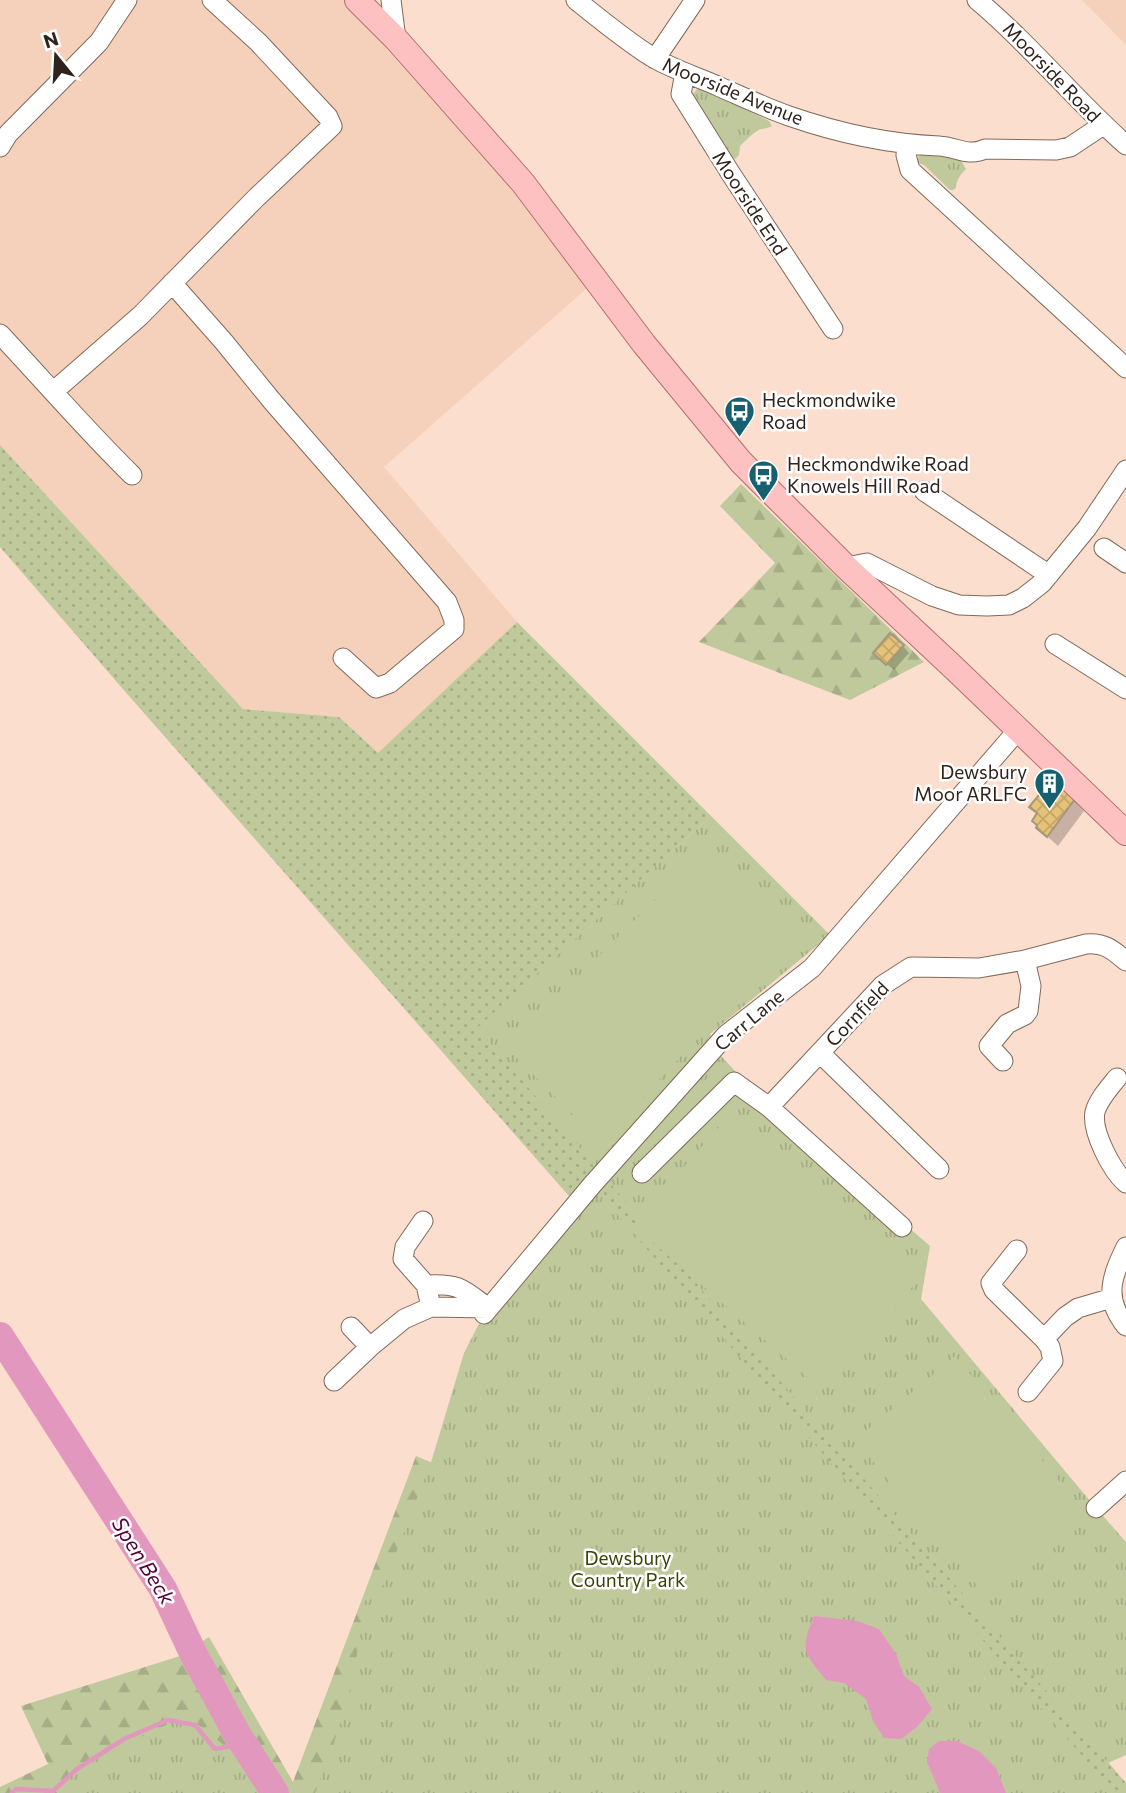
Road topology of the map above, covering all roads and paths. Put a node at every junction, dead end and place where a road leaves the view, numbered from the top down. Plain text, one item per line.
1 (127, 0) edge
2 (212, 0) edge
3 (357, 0) edge
4 (391, 0) edge
5 (576, 0) edge
6 (695, 0) edge
7 (977, 0) edge
8 (396, 39) junction
9 (655, 59) junction
10 (685, 73) junction
11 (1104, 125) junction
12 (907, 145) junction
13 (1126, 145) edge
14 (0, 148) edge
15 (172, 283) junction
16 (832, 329) dead end
17 (0, 334) edge
18 (1126, 368) edge
19 (54, 391) junction
20 (1126, 470) edge
21 (132, 475) dead end
22 (924, 491) dead end
23 (1104, 548) dead end
24 (1126, 563) edge
25 (846, 567) junction
26 (1049, 575) junction
27 (1055, 644) dead end
28 (342, 658) dead end
29 (1126, 689) edge
30 (1018, 730) junction
31 (1126, 833) edge
32 (1025, 960) junction
33 (1126, 961) edge
34 (820, 1053) junction
35 (1003, 1060) dead end
36 (1116, 1078) dead end
37 (769, 1107) junction
38 (939, 1169) dead end
39 (642, 1174) dead end
40 (1126, 1183) edge
41 (423, 1221) dead end
42 (902, 1227) dead end
43 (1126, 1247) edge
44 (1017, 1250) dead end
45 (426, 1285) junction
46 (1112, 1298) junction
47 (431, 1307) junction
48 (486, 1311) junction
49 (351, 1326) dead end
50 (1126, 1326) edge
51 (1044, 1339) junction
52 (370, 1347) junction
53 (334, 1381) dead end
54 (1027, 1392) dead end
55 (1126, 1481) edge
56 (1096, 1508) dead end

1 - 14 street
2 - 15 street
3 - 8 main road
4 - 8 street
5 - 9 street, Moorside Avenue
6 - 9 street
7 - 11 street, Moorside Road
8 - 25 main road
9 - 10 street, Moorside Avenue
10 - 12 street, Moorside Avenue
10 - 16 street, Moorside End
11 - 12 street, Moorside Avenue
11 - 13 street, Moorside Road
12 - 18 street
15 - 19 street
15 - 28 street
17 - 19 street
19 - 21 street
20 - 26 street
22 - 26 street
23 - 24 street
25 - 26 street
25 - 30 main road
27 - 29 street
30 - 31 main road
30 - 48 street, Carr Lane
32 - 33 street, Cornfield
32 - 34 street, Cornfield
32 - 35 street
34 - 37 street, Cornfield
34 - 38 street
36 - 40 street
37 - 39 street
37 - 42 street
41 - 45 street
43 - 46 street
44 - 51 street
45 - 47 street
45 - 48 street
46 - 50 street
46 - 51 street
47 - 48 street
47 - 52 street
49 - 52 street
51 - 54 street
52 - 53 street
55 - 56 street

